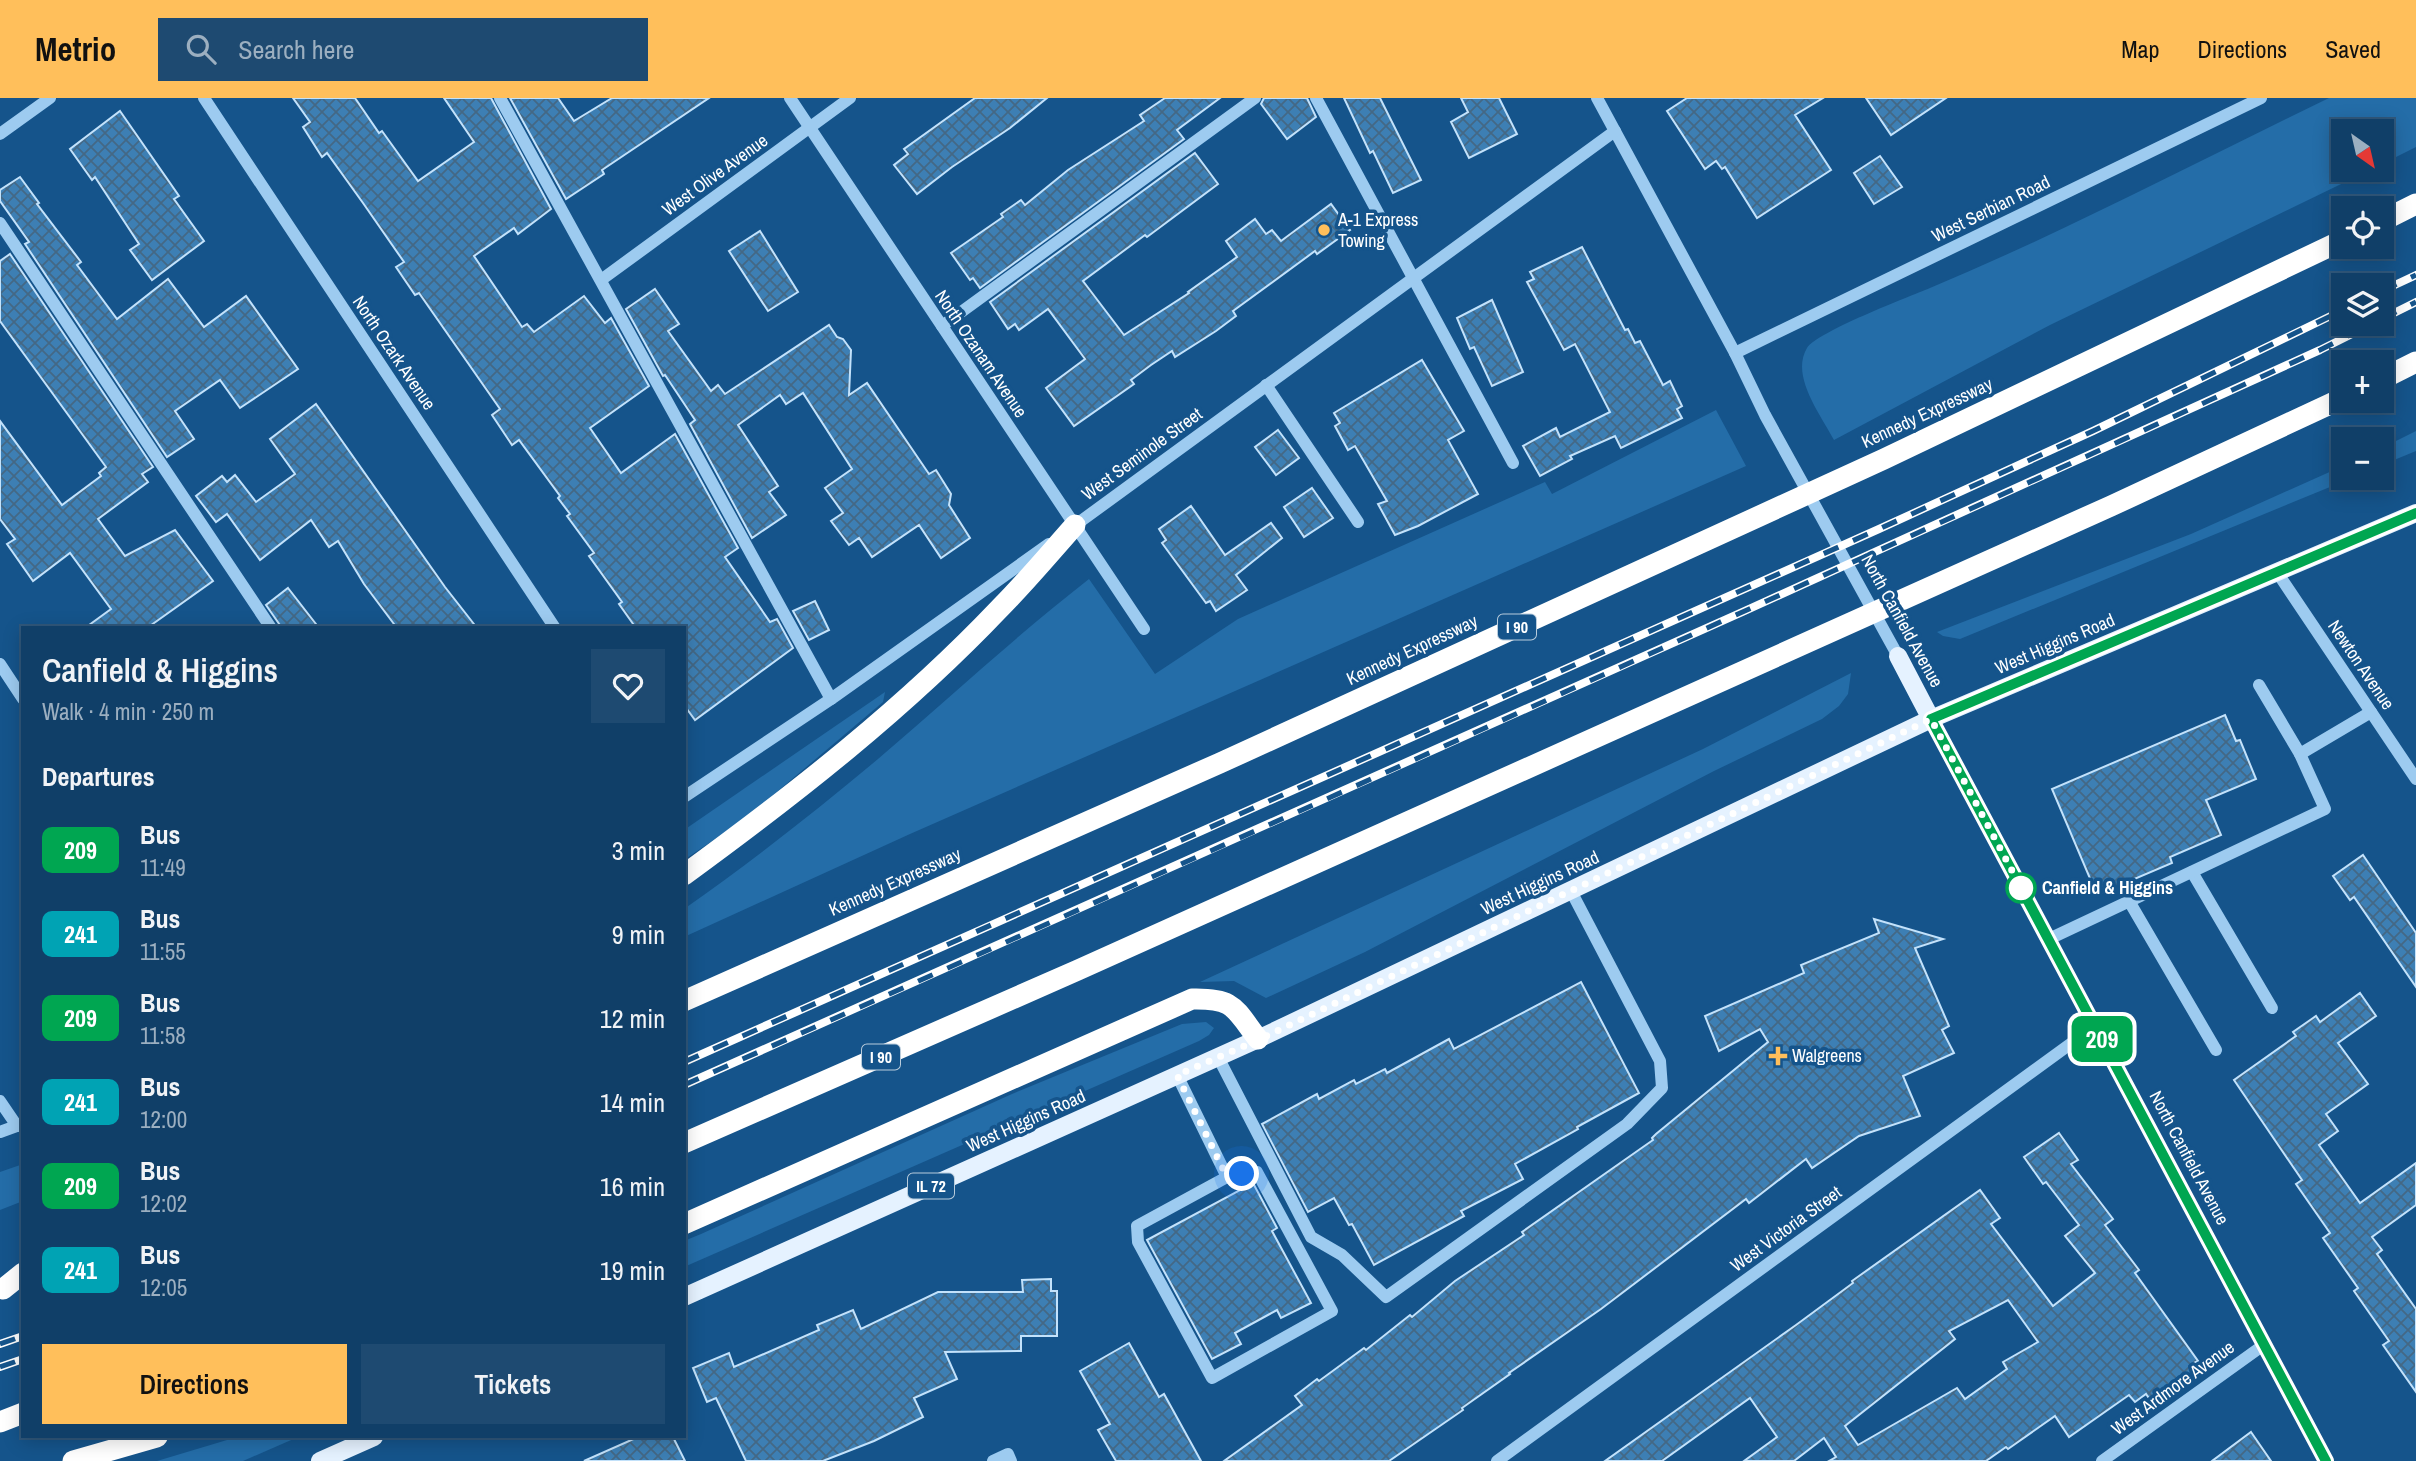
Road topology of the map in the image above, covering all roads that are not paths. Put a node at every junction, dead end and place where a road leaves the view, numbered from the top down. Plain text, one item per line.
1 (50, 98) edge
2 (204, 98) edge
3 (500, 98) edge
4 (790, 98) edge
5 (850, 98) edge
6 (1255, 98) edge
7 (1316, 98) edge
8 (1597, 98) edge
9 (2261, 98) edge
10 (810, 128) junction
11 (1615, 131) junction
12 (0, 134) edge
13 (2416, 204) edge
14 (2394, 215) edge
15 (0, 223) edge
16 (2331, 246) edge
17 (1412, 279) junction
18 (600, 280) junction
19 (942, 326) junction
20 (1735, 353) junction
21 (2416, 362) edge
22 (2394, 373) edge
23 (1266, 385) junction
24 (2331, 404) edge
25 (1513, 463) dead end
26 (2416, 513) edge
27 (1358, 522) dead end
28 (1075, 526) junction
29 (2277, 572) junction
30 (270, 626) edge
31 (554, 626) edge
32 (1144, 629) dead end
33 (1898, 656) joint
34 (0, 664) edge
35 (2259, 685) dead end
36 (21, 696) edge
37 (831, 699) junction
38 (2371, 712) junction
39 (1931, 719) junction
40 (2300, 754) junction
41 (2416, 779) edge
42 (686, 796) edge
43 (2192, 872) junction
44 (686, 874) edge
45 (1571, 891) junction
46 (2129, 901) junction
47 (2049, 939) junction
48 (686, 1000) edge
49 (2272, 1008) dead end
50 (2095, 1026) junction
51 (1258, 1040) junction
52 (2216, 1050) dead end
53 (1218, 1057) junction
54 (1177, 1075) junction
55 (0, 1101) edge
56 (20, 1125) edge
57 (0, 1132) edge
58 (686, 1142) edge
59 (1227, 1177) junction
60 (686, 1223) edge
61 (21, 1275) edge
62 (21, 1282) edge
63 (1, 1290) edge
64 (686, 1296) edge
65 (2265, 1344) junction
66 (21, 1414) edge
67 (0, 1422) edge
68 (154, 1438) edge
69 (372, 1438) edge
70 (1009, 1458) edge
71 (73, 1461) edge
72 (320, 1461) edge
73 (993, 1461) edge
74 (1497, 1461) edge
75 (2102, 1461) edge
76 (2326, 1461) edge

1 - 12 street
2 - 31 street, North Ozark Avenue
3 - 18 street
4 - 10 street, North Ozanam Avenue
5 - 10 street, West Olive Avenue
6 - 19 street
7 - 17 street
8 - 11 street, North Canfield Avenue
9 - 20 street, West Serbian Road
10 - 18 street, West Olive Avenue
10 - 19 street, North Ozanam Avenue
11 - 17 street, West Seminole Street
11 - 20 street, North Canfield Avenue
13 - 14 highway
15 - 30 street
16 - 48 highway, Kennedy Expressway / I 90
17 - 23 street, West Seminole Street
17 - 25 street
18 - 37 street
19 - 28 street, North Ozanam Avenue
20 - 33 street, North Canfield Avenue
21 - 22 highway
23 - 27 street
23 - 28 street, West Seminole Street
24 - 58 highway, I 90
26 - 29 main road, West Higgins Road / IL 72
28 - 32 street, North Ozanam Avenue
28 - 37 street, West Seminole Street
28 - 44 highway
29 - 38 street, Newton Avenue
29 - 39 main road, West Higgins Road / IL 72
33 - 39 main road, North Canfield Avenue
34 - 36 street
35 - 40 street
37 - 42 street, West Seminole Street
38 - 40 street
38 - 41 street, Newton Avenue
39 - 45 main road, West Higgins Road / IL 72
39 - 47 street, North Canfield Avenue
40 - 43 street
43 - 46 street
43 - 49 street
45 - 51 main road, West Higgins Road / IL 72
45 - 53 street
46 - 47 street
46 - 52 street
47 - 50 street, North Canfield Avenue
50 - 65 street, North Canfield Avenue
50 - 74 street, West Victoria Street
51 - 53 main road, West Higgins Road / IL 72
51 - 60 highway
53 - 54 main road, West Higgins Road / IL 72
54 - 59 street
54 - 64 main road, West Higgins Road / IL 72
55 - 56 street
56 - 57 street
59 - 59 street
61 - 63 highway
62 - 63 highway
65 - 75 street, West Ardmore Avenue
65 - 76 street, North Canfield Avenue
66 - 67 highway
68 - 71 highway
69 - 72 main road
70 - 73 street

